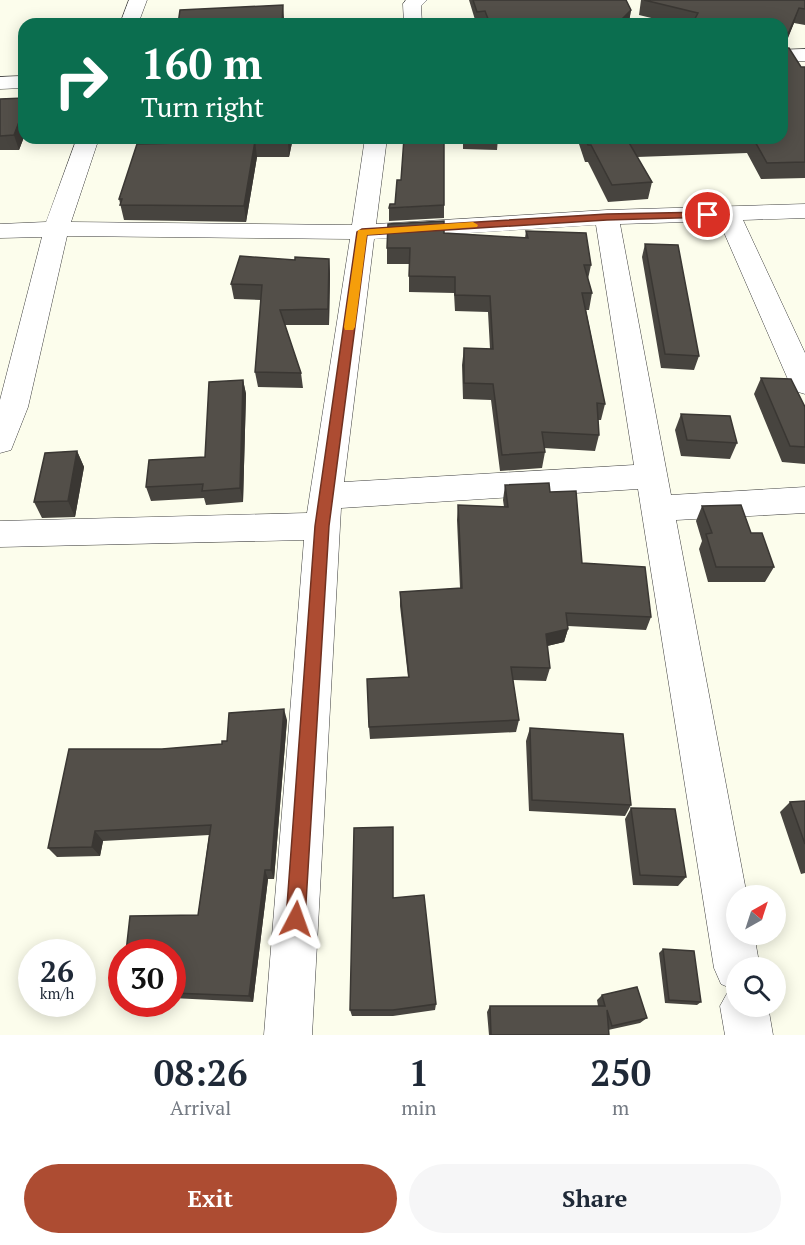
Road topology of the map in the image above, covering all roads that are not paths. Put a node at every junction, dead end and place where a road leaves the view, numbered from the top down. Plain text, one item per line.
1 (138, 0) edge
2 (418, 0) edge
3 (131, 18) edge
4 (413, 18) edge
5 (805, 55) edge
6 (788, 56) edge
7 (18, 82) edge
8 (0, 83) edge
9 (86, 144) edge
10 (375, 144) edge
11 (805, 211) edge
12 (728, 214) junction
13 (607, 217) junction
14 (56, 229) junction
15 (0, 231) edge
16 (362, 232) junction
17 (805, 384) edge
18 (6, 408) edge
19 (0, 442) edge
20 (655, 492) junction
21 (805, 500) edge
22 (324, 511) junction
23 (0, 534) edge
24 (736, 957) edge
25 (746, 1017) edge
26 (288, 1035) edge
27 (749, 1035) edge

1 - 3 street
2 - 4 street
5 - 6 street
7 - 8 street
9 - 14 street
10 - 16 street
11 - 12 street
12 - 13 street
12 - 17 street
13 - 16 street
13 - 20 street
14 - 15 street
14 - 16 street
14 - 18 street
16 - 22 street
18 - 19 street
20 - 21 street
20 - 22 street
20 - 24 street
22 - 23 street
22 - 26 street
25 - 27 street

